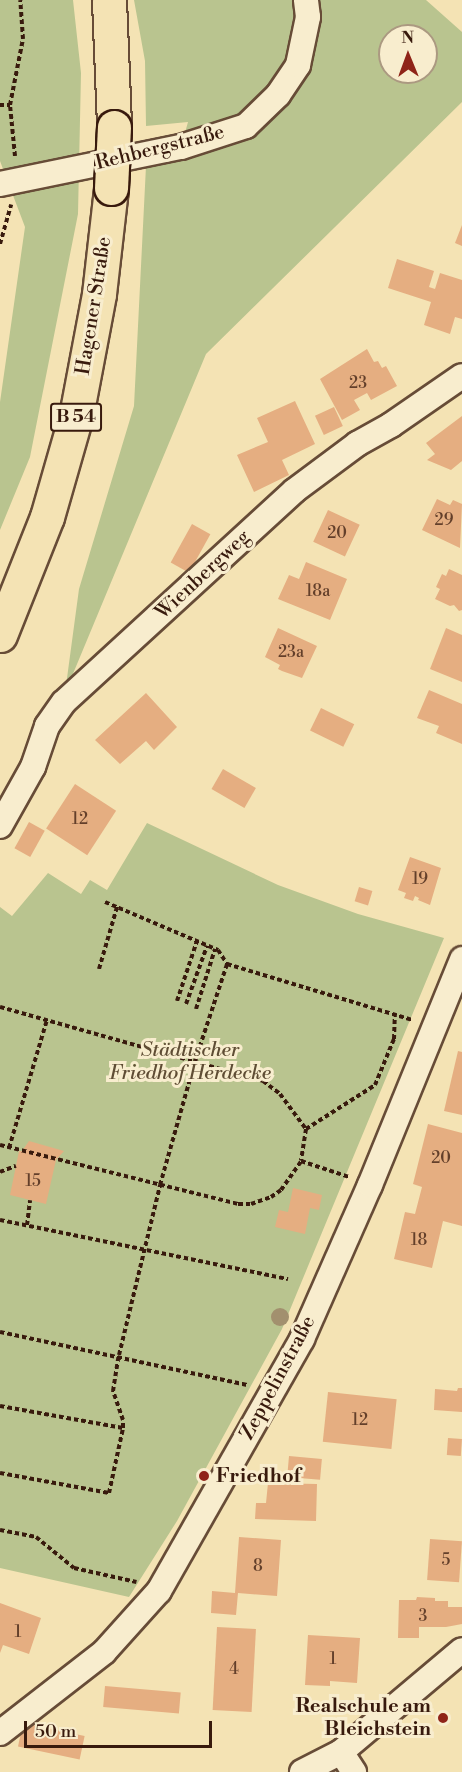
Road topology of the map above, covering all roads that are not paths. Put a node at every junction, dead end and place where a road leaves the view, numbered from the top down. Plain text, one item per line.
1 (109, 0) edge
2 (306, 0) edge
3 (9, 182) edge
4 (462, 376) edge
5 (0, 635) edge
6 (0, 826) edge
7 (462, 959) edge
8 (462, 1650) edge
9 (0, 1733) edge
10 (341, 1752) junction
11 (302, 1772) edge
12 (354, 1772) edge

1 - 5 main road, Hagener Straße / B 54, bridge
2 - 3 street, Rehbergstraße
4 - 6 street, Wienbergweg
7 - 9 street, Zeppelinstraße
8 - 10 street
10 - 11 street
10 - 12 street

